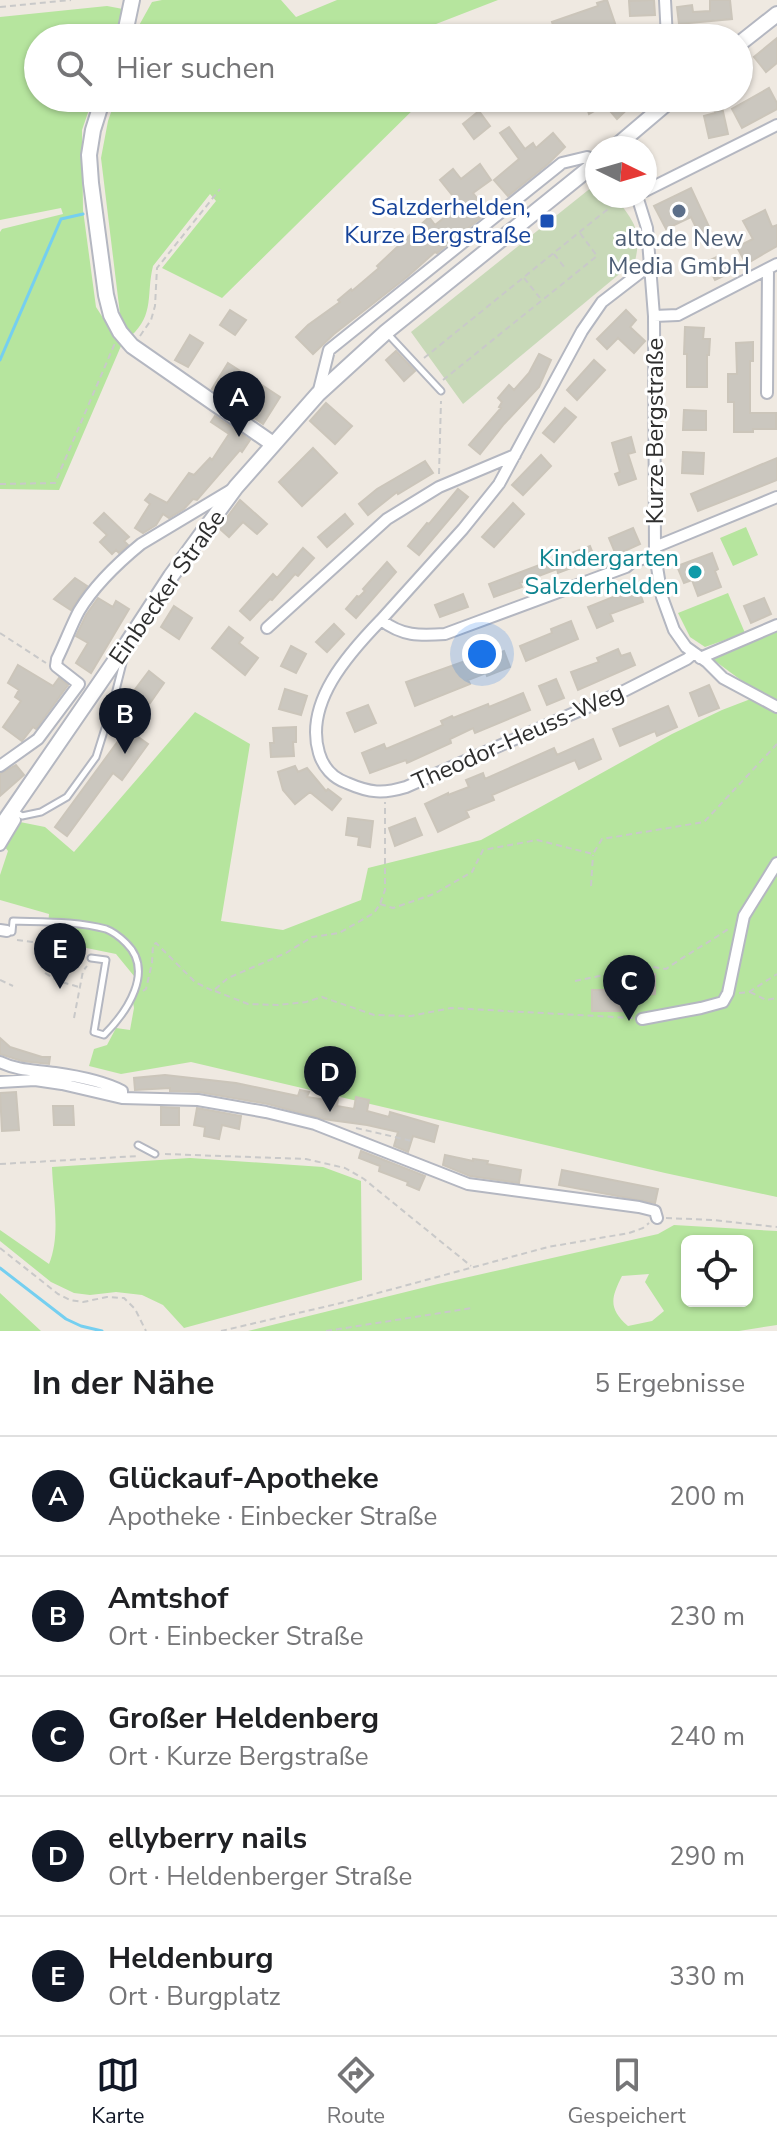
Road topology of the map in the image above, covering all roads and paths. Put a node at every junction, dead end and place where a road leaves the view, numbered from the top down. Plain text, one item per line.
1 (71, 0) edge
2 (132, 0) edge
3 (665, 0) edge
4 (0, 7) edge
5 (777, 14) edge
6 (127, 24) edge
7 (666, 24) edge
8 (753, 33) edge
9 (99, 112) edge
10 (656, 112) edge
11 (777, 125) edge
12 (628, 136) edge
13 (585, 157) edge
14 (585, 171) edge
15 (657, 185) edge
16 (220, 189) dead end
17 (609, 208) edge
18 (641, 208) edge
19 (579, 232) junction
20 (553, 253) junction
21 (562, 256) dead end
22 (558, 260) junction
23 (650, 265) junction
24 (773, 267) edge
25 (565, 268) dead end
26 (523, 277) junction
27 (542, 300) junction
28 (654, 316) junction
29 (120, 332) junction
30 (386, 332) junction
31 (132, 346) junction
32 (417, 364) junction
33 (439, 388) junction
34 (767, 393) dead end
35 (318, 394) junction
36 (273, 444) junction
37 (515, 455) junction
38 (0, 484) edge
39 (236, 487) junction
40 (439, 487) junction
41 (777, 497) edge
42 (655, 551) junction
43 (381, 620) junction
44 (777, 625) edge
45 (267, 628) dead end
46 (0, 633) edge
47 (128, 642) junction
48 (697, 656) junction
49 (56, 666) junction
50 (79, 684) junction
51 (98, 684) junction
52 (777, 707) edge
53 (777, 744) edge
54 (0, 766) edge
55 (386, 793) junction
56 (12, 809) junction
57 (0, 828) edge
58 (0, 845) edge
59 (593, 854) junction
60 (777, 863) edge
61 (591, 886) dead end
62 (380, 904) junction
63 (744, 916) junction
64 (4, 931) edge
65 (17, 941) dead end
66 (91, 958) dead end
67 (45, 973) dead end
68 (777, 974) edge
69 (0, 980) edge
70 (575, 981) dead end
71 (13, 986) dead end
72 (80, 987) junction
73 (213, 991) junction
74 (749, 992) junction
75 (728, 993) junction
76 (132, 996) junction
77 (777, 998) edge
78 (74, 1018) dead end
79 (642, 1019) joint
80 (0, 1062) edge
81 (0, 1082) edge
82 (122, 1102) junction
83 (353, 1128) dead end
84 (412, 1141) dead end
85 (138, 1145) dead end
86 (155, 1154) junction
87 (0, 1164) edge
88 (657, 1218) junction
89 (777, 1227) edge
90 (0, 1248) edge
91 (473, 1267) junction
92 (472, 1308) dead end
93 (146, 1331) edge
94 (221, 1331) edge
95 (326, 1331) edge

1 - 4 path
2 - 6 street
3 - 7 street
5 - 8 street
9 - 29 street
10 - 12 street
11 - 15 street
13 - 35 street, Einbecker Straße
14 - 30 street, Einbecker Straße
16 - 31 path
17 - 19 path
18 - 23 street, Kurze Bergstraße
19 - 20 path
19 - 27 path
20 - 22 path
20 - 26 path
21 - 22 path
22 - 25 path
23 - 28 street, Kurze Bergstraße
23 - 37 street, Theodor-Heuss-Weg
24 - 28 street
24 - 34 street
26 - 27 path
26 - 32 path
27 - 33 path
28 - 42 street, Kurze Bergstraße
29 - 31 street
29 - 38 path
30 - 32 lane
30 - 35 street, Einbecker Straße
31 - 36 street
32 - 33 lane
33 - 40 path
35 - 36 street, Einbecker Straße
36 - 39 street, Einbecker Straße
37 - 40 street
37 - 43 street, Theodor-Heuss-Weg
39 - 47 street, Einbecker Straße
39 - 49 street
40 - 45 street
41 - 42 street
42 - 43 street
42 - 48 street, Kurze Bergstraße
43 - 55 street, Theodor-Heuss-Weg
44 - 48 street, Theodor-Heuss-Weg
46 - 49 path
47 - 51 street, Einbecker Straße
47 - 56 lane
48 - 52 street, Kurze Bergstraße
48 - 55 street, Theodor-Heuss-Weg
49 - 50 street
50 - 51 street
50 - 54 street
51 - 56 street, Einbecker Straße
53 - 59 path
55 - 62 path
56 - 57 street, Einbecker Straße
56 - 58 street
59 - 61 path
59 - 62 path
60 - 63 street
62 - 73 path
63 - 70 path
63 - 75 street
64 - 76 lane
65 - 72 path
66 - 76 lane
67 - 72 path
68 - 74 path
69 - 71 path
72 - 78 path
73 - 76 path
73 - 79 path
74 - 75 path
74 - 77 path
75 - 79 street
80 - 82 street
81 - 82 street
82 - 88 street
83 - 84 path
85 - 86 lane
86 - 87 path
86 - 91 path
88 - 89 path
88 - 91 path
90 - 93 path
91 - 94 path
92 - 95 path

